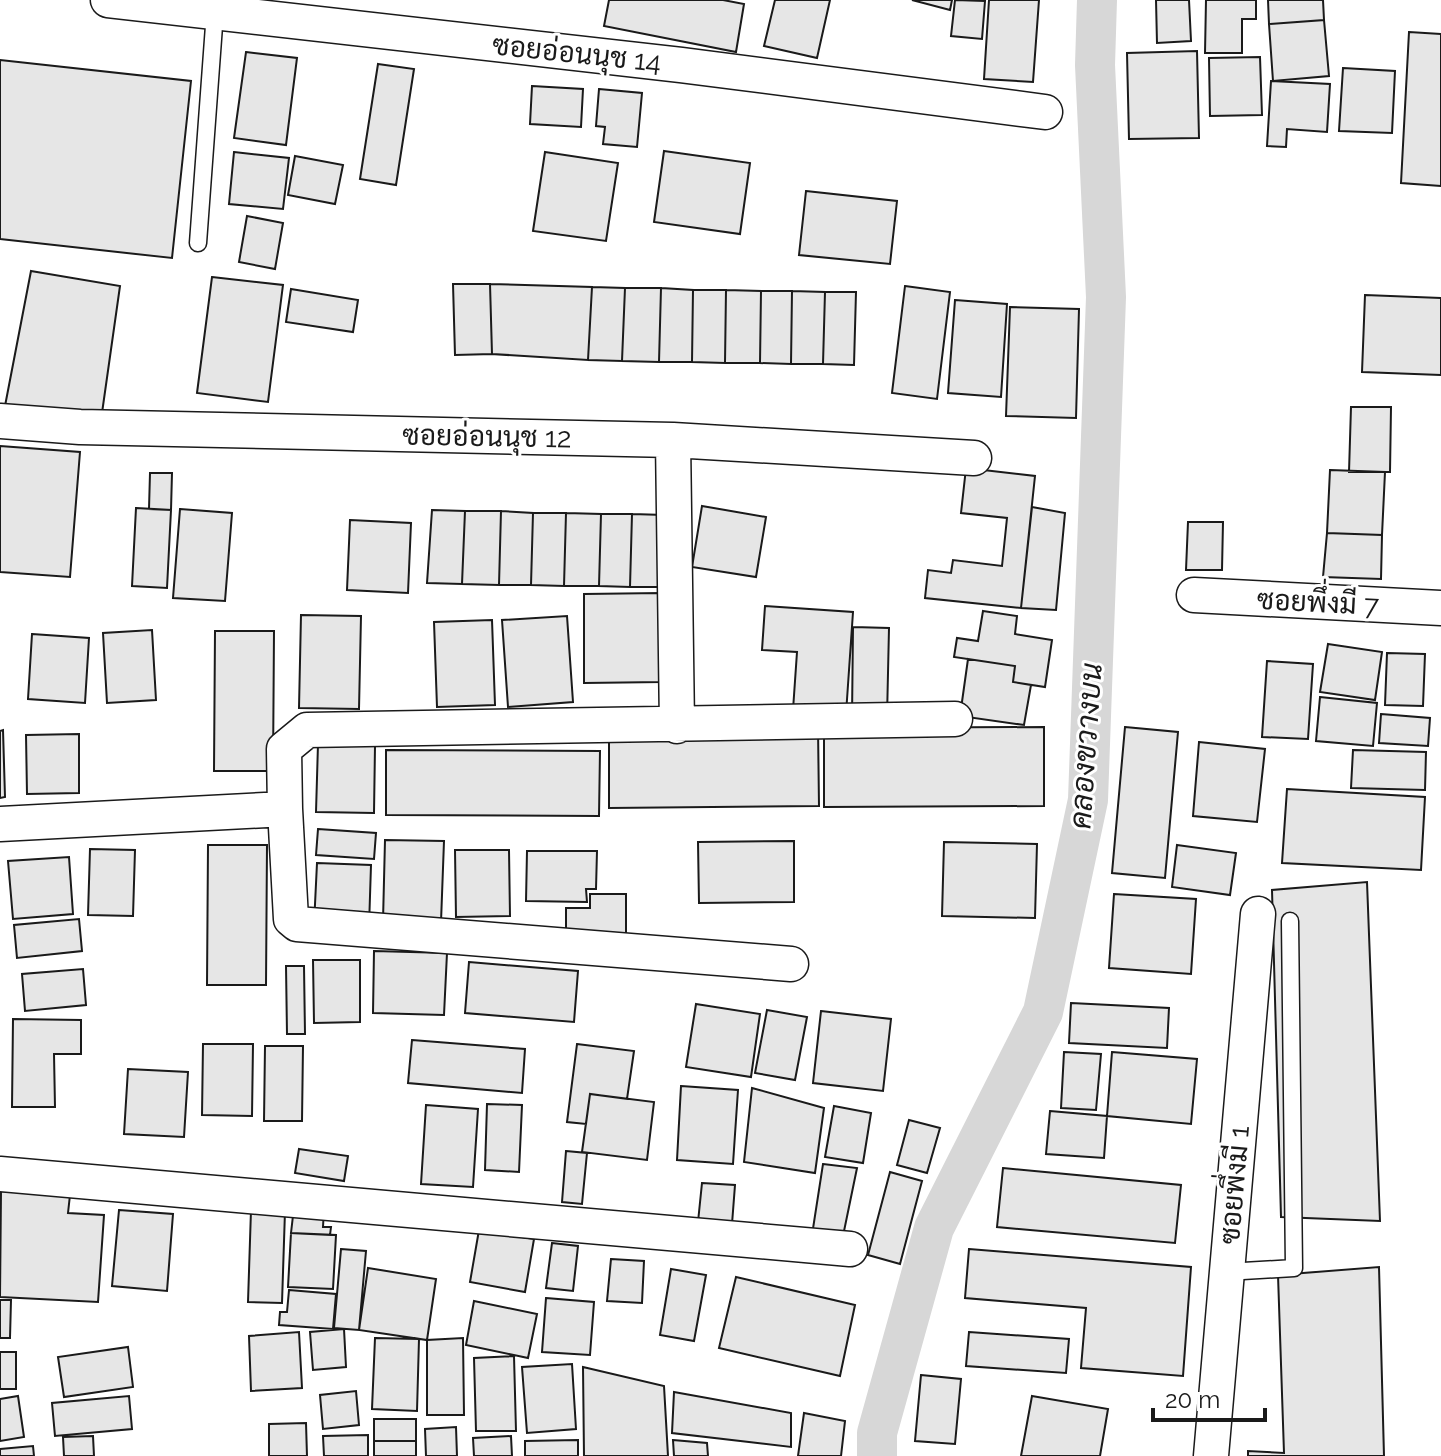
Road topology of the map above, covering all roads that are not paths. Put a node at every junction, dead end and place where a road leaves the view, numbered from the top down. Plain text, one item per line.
1 (108, 0) edge
2 (215, 12) junction
3 (1045, 112) dead end
4 (198, 243) dead end
5 (0, 421) edge
6 (673, 440) junction
7 (974, 458) dead end
8 (1194, 595) dead end
9 (1441, 608) edge
10 (955, 719) dead end
11 (677, 726) junction
12 (285, 809) junction
13 (0, 824) edge
14 (1274, 917) joint
15 (791, 964) dead end
16 (0, 1174) edge
17 (850, 1249) dead end
18 (1226, 1272) junction
19 (1211, 1456) edge

1 - 2 street, ซอยอ่อนนุช 14
2 - 3 street, ซอยอ่อนนุช 14
2 - 4 lane
5 - 6 street, ซอยอ่อนนุช 12
6 - 7 street, ซอยอ่อนนุช 12
6 - 11 street
8 - 9 street, ซอยพึ่งมี 7
10 - 11 street
11 - 12 street
12 - 13 street
12 - 15 street
14 - 18 street, ซอยพึ่งมี 1
14 - 18 lane
16 - 17 street
18 - 19 street, ซอยพึ่งมี 1

